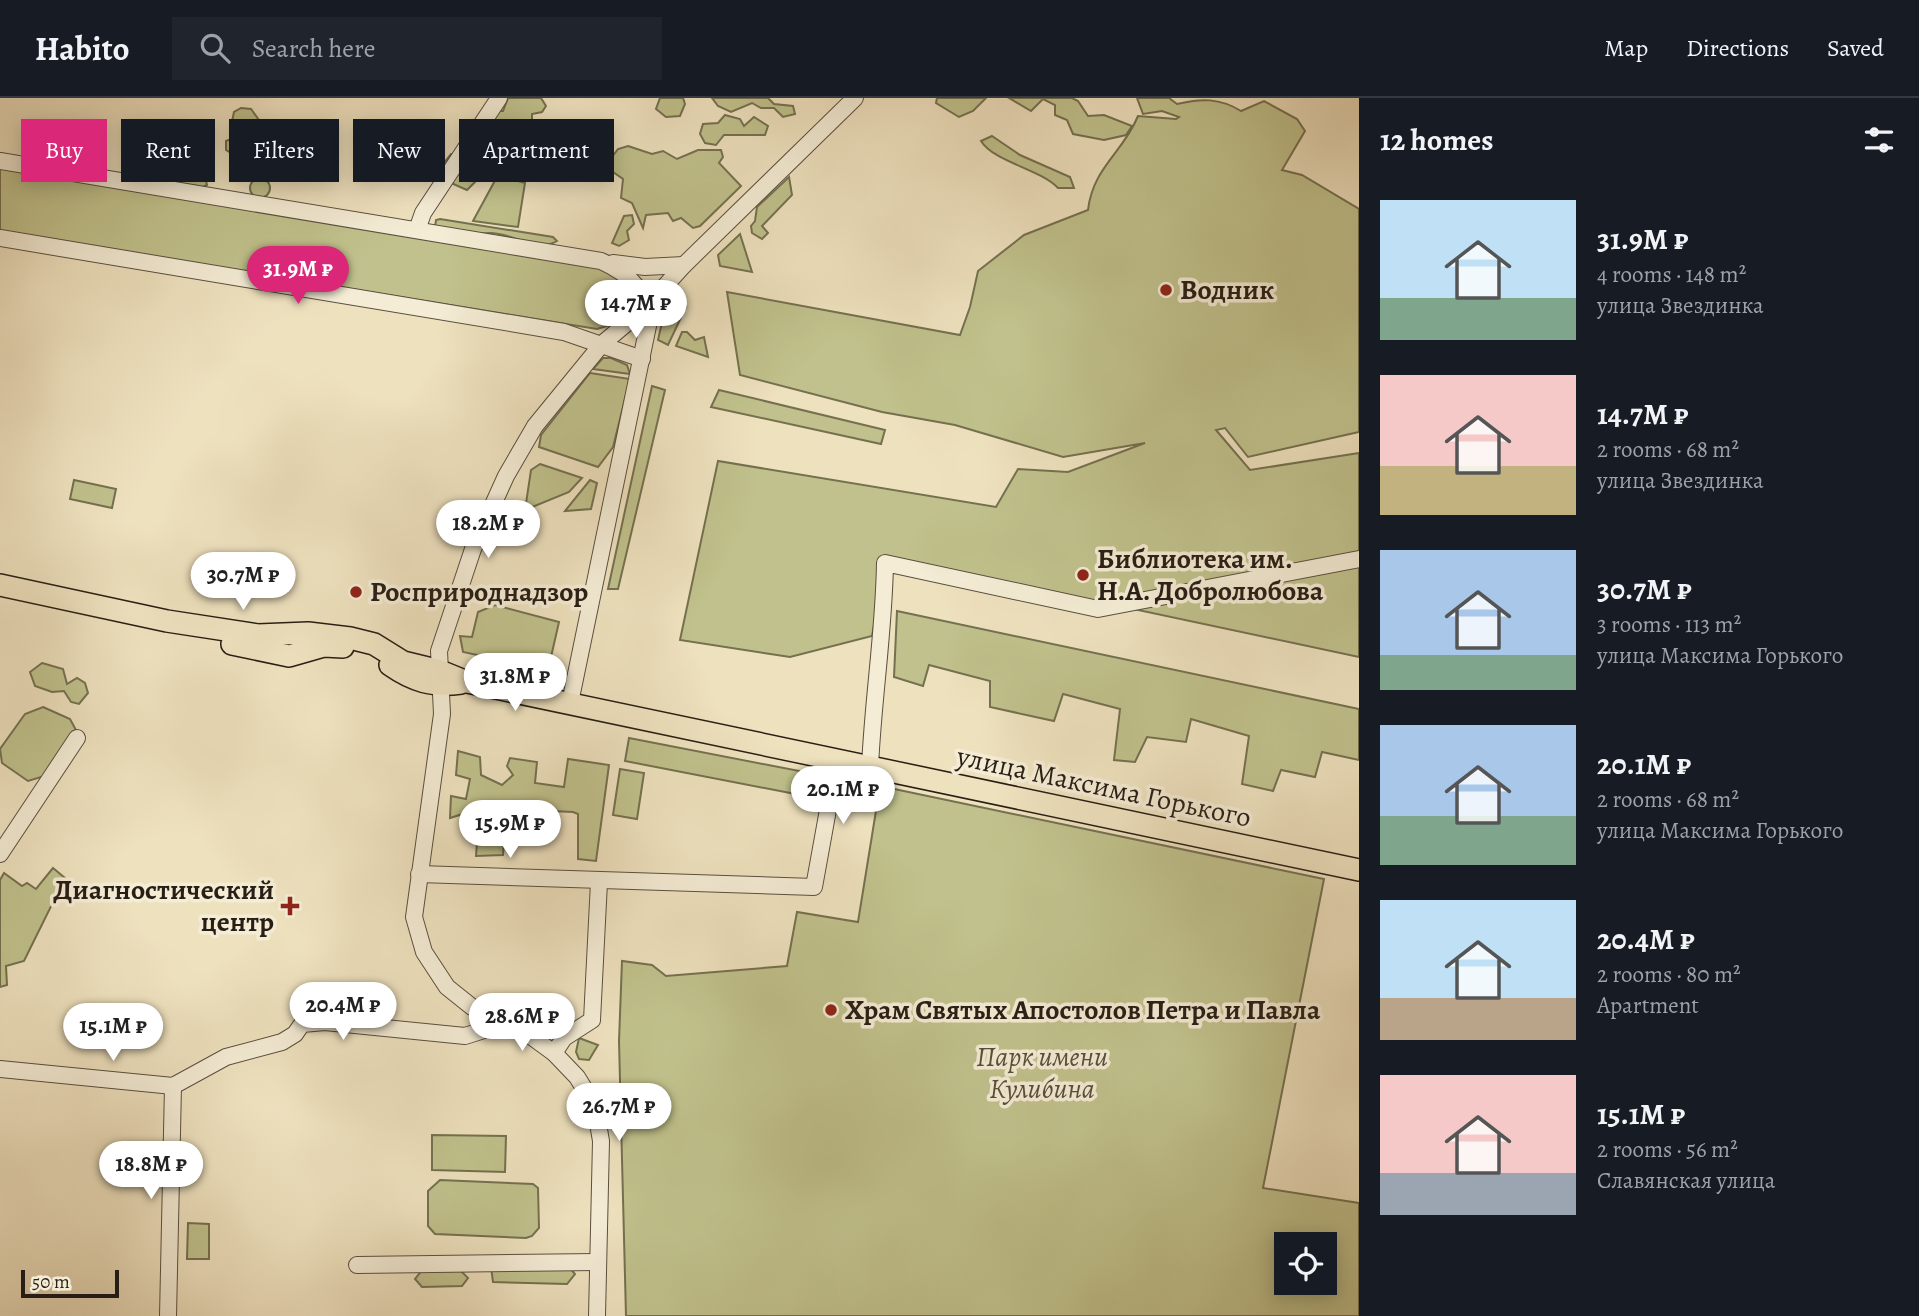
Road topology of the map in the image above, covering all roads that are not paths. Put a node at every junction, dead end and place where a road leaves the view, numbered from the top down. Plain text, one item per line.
1 (499, 98) edge
2 (855, 98) edge
3 (0, 161) edge
4 (417, 230) junction
5 (0, 238) edge
6 (601, 261) junction
7 (684, 265) junction
8 (646, 307) junction
9 (602, 344) junction
10 (642, 359) junction
11 (1359, 559) edge
12 (0, 585) edge
13 (0, 598) edge
14 (134, 619) junction
15 (441, 678) junction
16 (570, 703) junction
17 (78, 738) dead end
18 (837, 760) junction
19 (870, 766) junction
20 (0, 854) edge
21 (1359, 870) edge
22 (419, 874) junction
23 (599, 882) junction
24 (506, 1023) junction
25 (554, 1053) junction
26 (0, 1069) edge
27 (173, 1086) junction
28 (598, 1262) junction
29 (357, 1265) dead end
30 (168, 1316) edge
31 (597, 1316) edge

1 - 4 street
2 - 7 street
3 - 4 street
4 - 6 street
5 - 9 street
6 - 7 street
6 - 8 street
7 - 8 street
8 - 9 street
8 - 10 street
9 - 10 street
9 - 15 street
10 - 16 street
11 - 19 street
12 - 14 main road, улица Максима Горького
13 - 14 main road, улица Максима Горького
14 - 15 main road, улица Максима Горького
15 - 16 main road, улица Максима Горького
15 - 22 street
16 - 18 main road, улица Максима Горького
17 - 20 street
18 - 19 main road, улица Максима Горького
18 - 23 street
19 - 21 main road, улица Максима Горького
22 - 23 street
22 - 24 street
23 - 25 street
24 - 25 street
24 - 27 street
25 - 28 street
26 - 27 street
27 - 30 street
28 - 29 street
28 - 31 street

